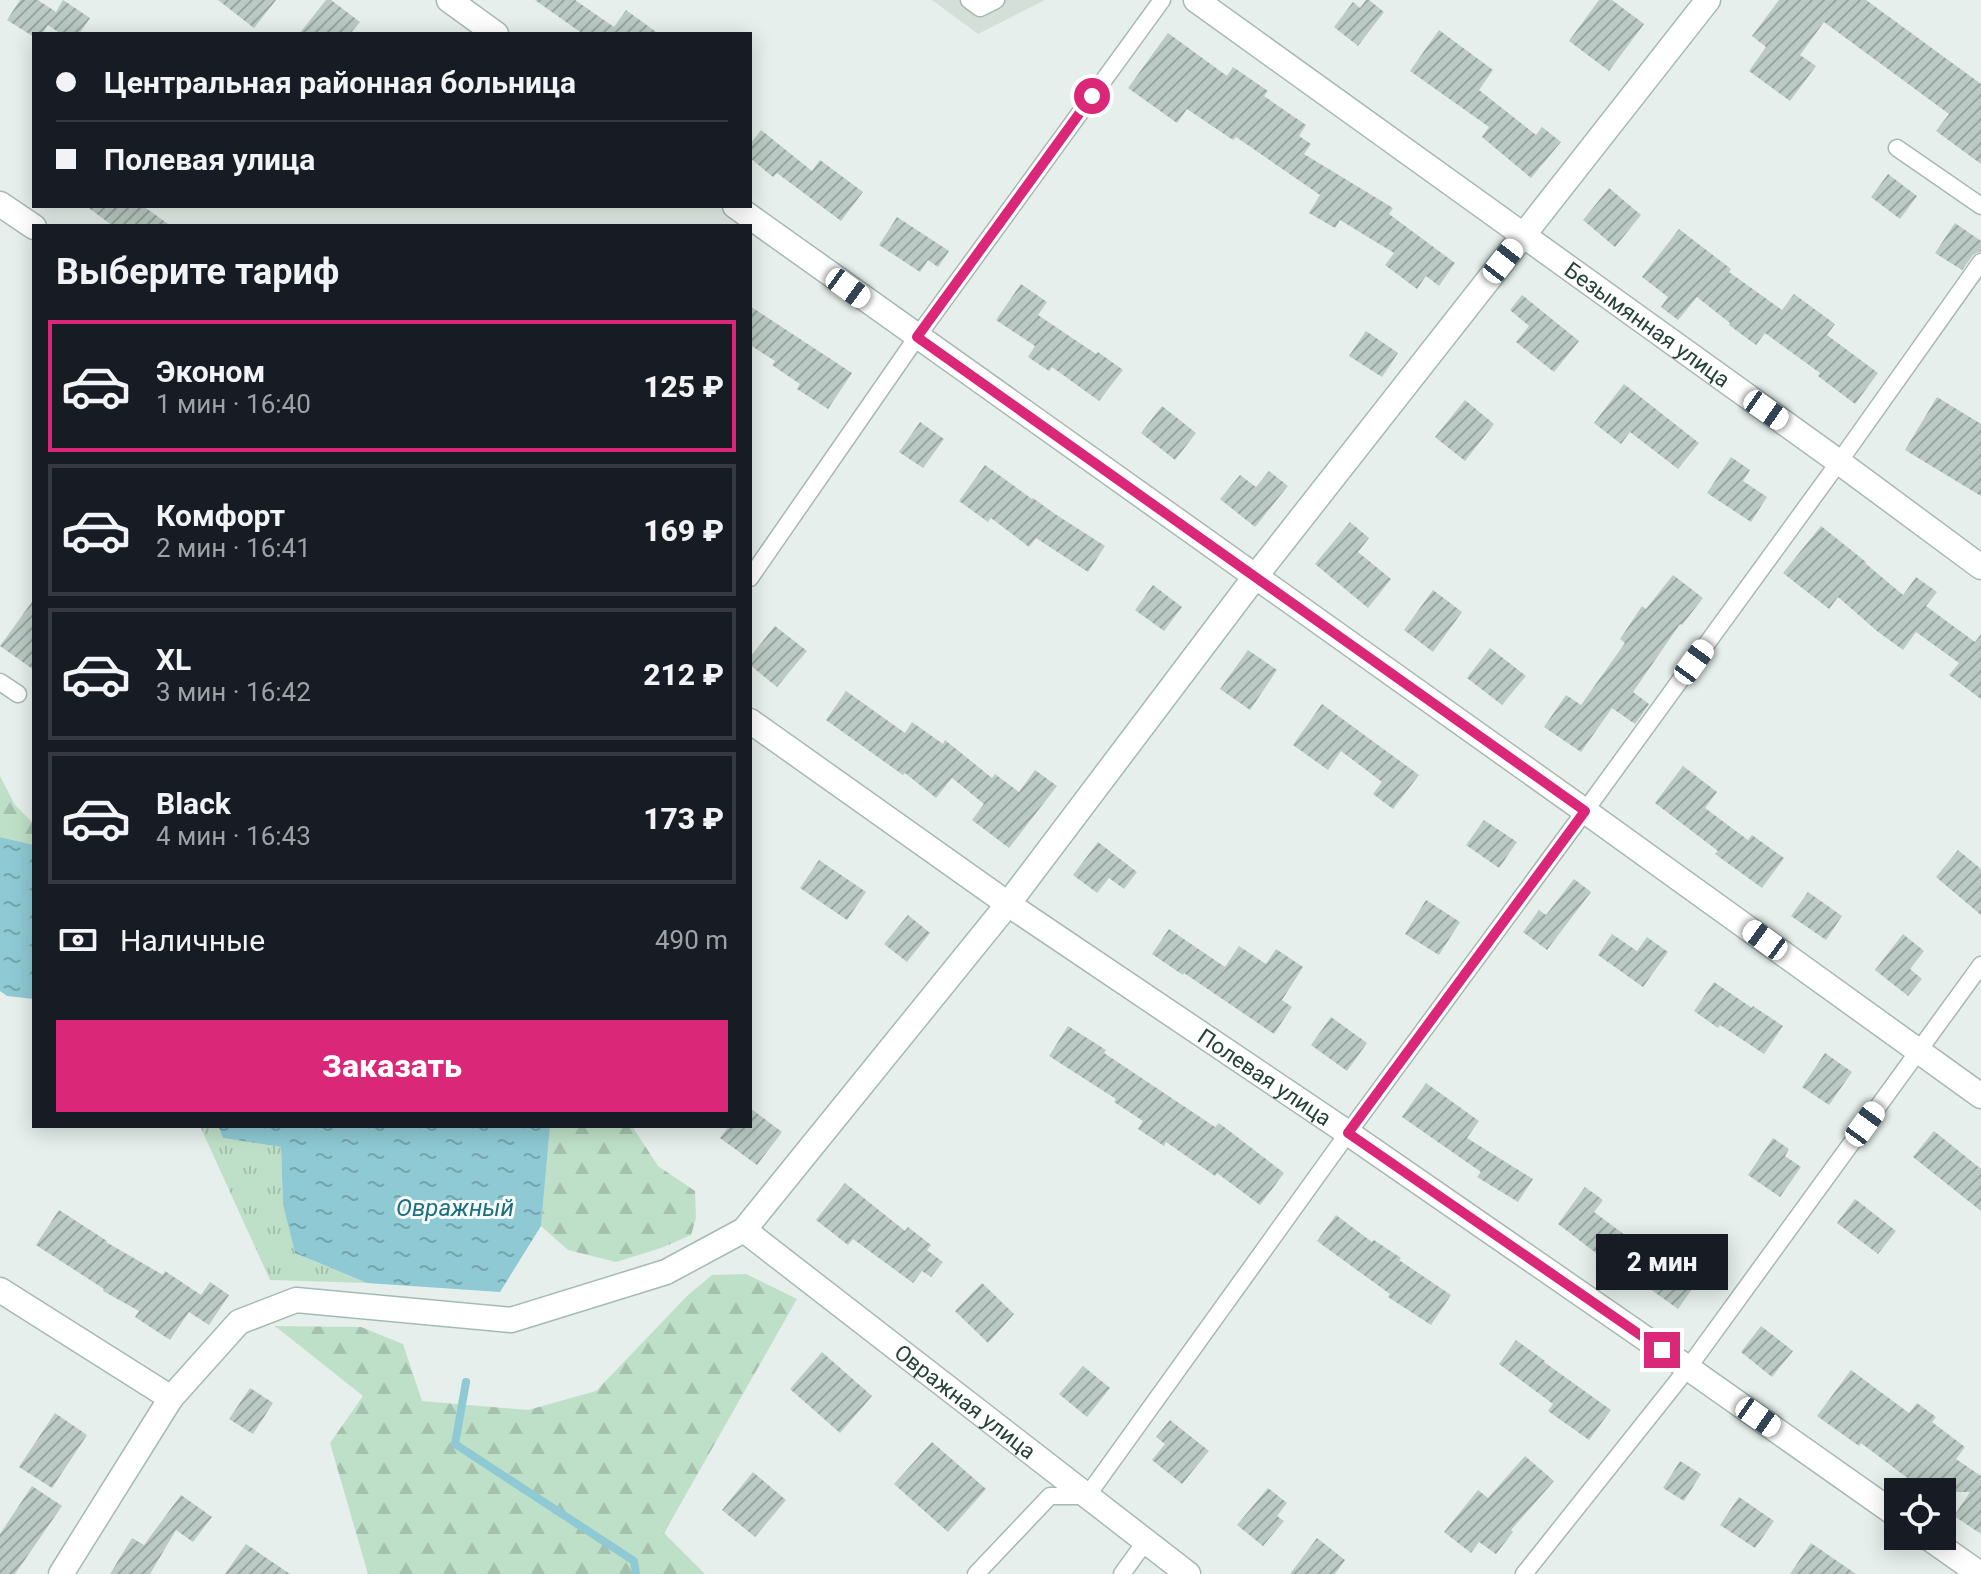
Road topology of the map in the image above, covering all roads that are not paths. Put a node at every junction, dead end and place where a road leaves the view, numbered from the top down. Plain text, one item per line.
1 (449, 0) edge
2 (969, 0) edge
3 (996, 0) edge
4 (1162, 0) edge
5 (1196, 0) edge
6 (1708, 0) edge
7 (493, 32) edge
8 (1897, 148) dead end
9 (0, 204) edge
10 (1981, 206) edge
11 (738, 208) edge
12 (32, 226) edge
13 (1522, 236) junction
14 (1981, 262) edge
15 (917, 337) junction
16 (1839, 462) junction
17 (1981, 567) edge
18 (752, 575) edge
19 (1255, 577) junction
20 (0, 682) edge
21 (18, 694) dead end
22 (752, 722) edge
23 (1585, 811) junction
24 (1008, 904) junction
25 (1981, 965) edge
26 (1918, 1051) junction
27 (1981, 1096) edge
28 (1348, 1133) junction
29 (744, 1230) junction
30 (0, 1290) edge
31 (1688, 1368) junction
32 (171, 1398) junction
33 (1087, 1496) junction
34 (1884, 1506) edge
35 (1145, 1542) junction
36 (1946, 1550) edge
37 (61, 1574) edge
38 (976, 1574) edge
39 (1122, 1574) edge
40 (1188, 1574) edge
41 (1524, 1574) edge
42 (1980, 1574) edge

1 - 7 street
2 - 3 lane
4 - 15 lane
5 - 13 street, Безымянная улица
6 - 13 street
8 - 10 lane
9 - 12 street
11 - 15 street
13 - 16 street, Безымянная улица
13 - 19 street
14 - 16 lane
15 - 18 lane
15 - 19 street
16 - 17 street, Безымянная улица
16 - 23 lane
19 - 23 street
19 - 24 street
20 - 21 lane
22 - 24 street, Полевая улица
23 - 26 street
23 - 28 lane
24 - 28 street, Полевая улица
24 - 29 street
25 - 26 lane
26 - 27 street
26 - 31 lane
28 - 31 street, Полевая улица
28 - 33 lane
29 - 32 street
29 - 33 street, Овражная улица
30 - 32 street
31 - 34 street, Полевая улица
31 - 41 lane
32 - 37 street
33 - 35 street, Овражная улица
33 - 38 lane
35 - 39 lane
35 - 40 street, Овражная улица
36 - 42 street

